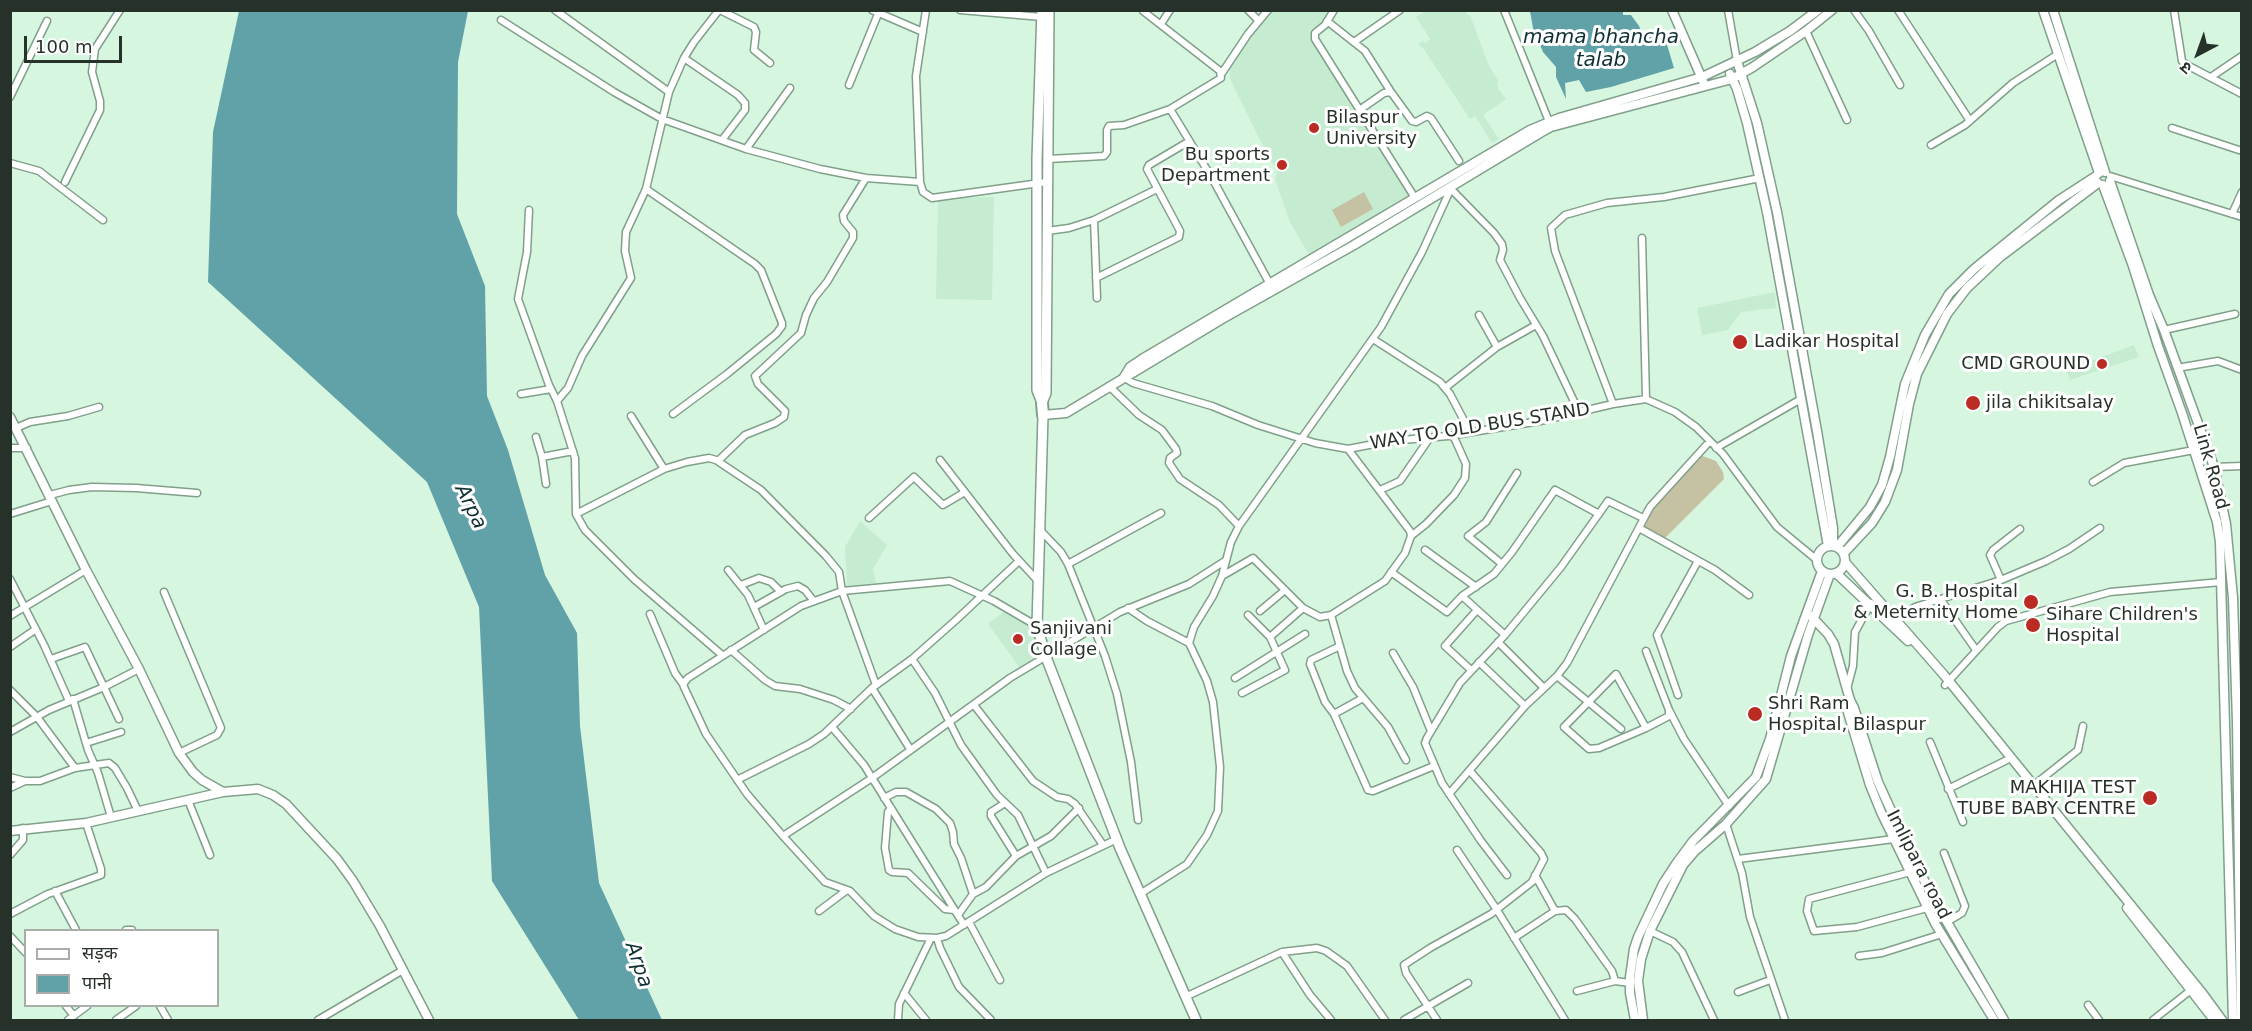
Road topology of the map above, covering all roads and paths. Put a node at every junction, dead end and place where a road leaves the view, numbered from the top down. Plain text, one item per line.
1 (120, 10) edge
2 (555, 10) edge
3 (719, 10) edge
4 (926, 10) edge
5 (960, 10) edge
6 (1170, 10) edge
7 (1248, 10) edge
8 (1268, 10) edge
9 (1334, 10) edge
10 (1400, 10) edge
11 (1504, 10) edge
12 (1672, 10) edge
13 (1728, 10) edge
14 (1818, 10) edge
15 (1832, 10) edge
16 (1854, 10) edge
17 (1898, 10) edge
18 (2043, 10) edge
19 (2053, 10) edge
20 (2174, 10) edge
21 (1143, 11) edge
22 (875, 12) edge
23 (1044, 13) edge
24 (501, 20) dead end
25 (47, 21) dead end
26 (1259, 21) junction
27 (1327, 21) junction
28 (1161, 24) junction
29 (1806, 31) junction
30 (923, 32) junction
31 (1354, 42) junction
32 (2058, 54) junction
33 (2241, 56) edge
34 (684, 58) junction
35 (1737, 61) junction
36 (770, 63) dead end
37 (1726, 66) junction
38 (1222, 74) junction
39 (1741, 74) junction
40 (2211, 77) junction
41 (1732, 79) junction
42 (1703, 81) junction
43 (849, 85) dead end
44 (1900, 85) dead end
45 (790, 88) dead end
46 (669, 92) junction
47 (1390, 92) junction
48 (2241, 94) edge
49 (10, 97) edge
50 (1361, 109) junction
51 (1170, 110) junction
52 (662, 119) junction
53 (1847, 120) dead end
54 (1970, 121) junction
55 (1550, 124) junction
56 (2172, 128) dead end
57 (722, 140) junction
58 (1188, 142) junction
59 (1931, 145) dead end
60 (746, 149) junction
61 (2241, 151) edge
62 (1047, 159) junction
63 (1459, 160) dead end
64 (10, 163) edge
65 (866, 178) junction
66 (1760, 178) junction
67 (2103, 178) junction
68 (65, 182) dead end
69 (920, 182) junction
70 (1043, 182) junction
71 (1451, 187) junction
72 (646, 189) junction
73 (1157, 189) junction
74 (2241, 192) edge
75 (1416, 198) junction
76 (530, 210) dead end
77 (2232, 214) junction
78 (2241, 217) edge
79 (103, 220) dead end
80 (1094, 220) junction
81 (1047, 231) junction
82 (1642, 238) dead end
83 (1096, 278) junction
84 (1271, 286) junction
85 (1097, 298) dead end
86 (1479, 315) dead end
87 (2235, 315) dead end
88 (1536, 325) junction
89 (2164, 330) junction
90 (1372, 339) junction
91 (1497, 347) junction
92 (2176, 368) junction
93 (2241, 370) edge
94 (1123, 377) junction
95 (1109, 386) junction
96 (1445, 388) junction
97 (551, 389) junction
98 (521, 394) dead end
99 (1646, 399) junction
100 (1801, 399) junction
101 (557, 401) junction
102 (1042, 403) junction
103 (1613, 404) junction
104 (99, 407) dead end
105 (1580, 412) junction
106 (673, 414) dead end
107 (1043, 415) junction
108 (631, 416) dead end
109 (10, 417) edge
110 (16, 428) junction
111 (1470, 432) junction
112 (1453, 435) junction
113 (536, 437) dead end
114 (1303, 439) junction
115 (1429, 439) junction
116 (1710, 441) junction
117 (1716, 447) junction
118 (10, 448) edge
119 (27, 448) junction
120 (1348, 449) junction
121 (2194, 450) junction
122 (573, 451) junction
123 (542, 457) junction
124 (940, 460) dead end
125 (718, 461) junction
126 (2241, 466) edge
127 (2214, 468) junction
128 (664, 469) junction
129 (1517, 473) dead end
130 (2093, 482) dead end
131 (546, 484) dead end
132 (1380, 490) junction
133 (197, 492) dead end
134 (965, 492) junction
135 (51, 498) junction
136 (1161, 513) dead end
137 (10, 514) edge
138 (576, 514) junction
139 (1599, 514) junction
140 (869, 518) dead end
141 (1643, 518) junction
142 (1239, 526) junction
143 (1639, 528) junction
144 (2100, 528) dead end
145 (2020, 529) dead end
146 (1041, 531) junction
147 (1411, 536) junction
148 (1425, 550) dead end
149 (1837, 551) junction
150 (1226, 560) junction
151 (1817, 560) junction
152 (1019, 561) junction
153 (1698, 561) junction
154 (1068, 564) junction
155 (1502, 564) junction
156 (86, 570) junction
157 (728, 570) dead end
158 (1391, 572) junction
159 (1829, 572) junction
160 (1222, 576) junction
161 (10, 579) edge
162 (1038, 580) junction
163 (2001, 580) junction
164 (2221, 582) junction
165 (741, 585) junction
166 (1476, 587) junction
167 (13, 589) edge
168 (1285, 590) junction
169 (842, 591) junction
170 (164, 592) dead end
171 (781, 592) junction
172 (1749, 595) dead end
173 (982, 596) junction
174 (1462, 596) junction
175 (813, 600) junction
176 (1941, 600) junction
177 (1873, 601) junction
178 (24, 607) junction
179 (754, 607) junction
180 (1128, 608) junction
181 (1303, 608) junction
182 (1477, 610) junction
183 (1260, 611) dead end
184 (650, 614) dead end
185 (1248, 615) dead end
186 (1331, 615) junction
187 (10, 616) edge
188 (1810, 616) junction
189 (1896, 620) junction
190 (2238, 622) edge
191 (1037, 626) junction
192 (1095, 626) junction
193 (36, 629) junction
194 (764, 630) junction
195 (1305, 634) dead end
196 (1505, 635) junction
197 (1270, 637) junction
198 (1498, 642) junction
199 (1189, 644) junction
200 (1340, 646) junction
201 (10, 647) edge
202 (730, 650) junction
203 (1976, 650) junction
204 (1646, 651) dead end
205 (1277, 652) junction
206 (1393, 653) dead end
207 (722, 655) junction
208 (1046, 657) junction
209 (51, 659) junction
210 (912, 659) junction
211 (1479, 662) junction
212 (139, 669) junction
213 (1471, 669) junction
214 (1557, 676) junction
215 (1235, 678) dead end
216 (1947, 683) junction
217 (683, 684) junction
218 (874, 686) junction
219 (104, 687) junction
220 (1544, 688) junction
221 (1847, 689) junction
222 (10, 690) edge
223 (1242, 693) dead end
224 (1678, 695) dead end
225 (1362, 698) junction
226 (71, 700) junction
227 (1850, 700) junction
228 (1588, 702) junction
229 (974, 705) junction
230 (1525, 706) junction
231 (851, 709) junction
232 (1669, 710) junction
233 (1334, 714) junction
234 (37, 717) junction
235 (119, 719) dead end
236 (2225, 721) junction
237 (949, 722) junction
238 (2083, 726) dead end
239 (832, 727) junction
240 (2239, 727) edge
241 (1646, 728) junction
242 (1621, 729) dead end
243 (1431, 731) junction
244 (10, 732) edge
245 (121, 732) dead end
246 (2225, 732) junction
247 (1930, 742) dead end
248 (86, 743) junction
249 (910, 749) junction
250 (179, 753) junction
251 (1406, 760) dead end
252 (2007, 760) junction
253 (95, 765) junction
254 (1434, 766) junction
255 (75, 768) junction
256 (1470, 771) junction
257 (10, 777) edge
258 (872, 777) junction
259 (737, 780) junction
260 (25, 781) junction
261 (2034, 785) junction
262 (10, 788) edge
263 (1948, 789) junction
264 (223, 792) junction
265 (1449, 794) junction
266 (884, 798) junction
267 (188, 800) junction
268 (1005, 803) junction
269 (1729, 806) junction
270 (891, 808) junction
271 (1079, 808) junction
272 (138, 811) junction
273 (111, 817) junction
274 (1138, 820) dead end
275 (1963, 822) dead end
276 (86, 823) junction
277 (1725, 824) junction
278 (23, 828) junction
279 (10, 831) edge
280 (783, 836) junction
281 (1117, 839) junction
282 (1894, 839) junction
283 (1103, 845) junction
284 (1033, 848) junction
285 (1457, 850) dead end
286 (1944, 853) dead end
287 (10, 855) edge
288 (210, 855) dead end
289 (1016, 856) junction
290 (1738, 859) junction
291 (1914, 871) junction
292 (1046, 873) junction
293 (1507, 874) dead end
294 (1535, 875) junction
295 (847, 890) junction
296 (55, 891) junction
297 (973, 894) junction
298 (1140, 894) junction
299 (1927, 908) junction
300 (1497, 910) junction
301 (819, 911) dead end
302 (1555, 911) junction
303 (956, 912) junction
304 (10, 914) edge
305 (1947, 922) junction
306 (967, 923) junction
307 (75, 929) edge
308 (1650, 931) junction
309 (1942, 934) junction
310 (10, 936) edge
311 (934, 938) junction
312 (1514, 938) junction
313 (24, 951) edge
314 (1282, 952) junction
315 (1859, 956) dead end
316 (403, 970) junction
317 (1000, 980) dead end
318 (1770, 980) junction
319 (1615, 981) junction
320 (1630, 982) junction
321 (1468, 983) dead end
322 (1577, 990) dead end
323 (2191, 990) junction
324 (1738, 992) dead end
325 (904, 993) junction
326 (1185, 997) junction
327 (2088, 1005) dead end
328 (1428, 1006) junction
329 (85, 1007) edge
330 (133, 1007) edge
331 (71, 1018) edge
332 (116, 1020) edge
333 (318, 1020) edge
334 (429, 1020) edge
335 (898, 1020) edge
336 (926, 1020) edge
337 (991, 1020) edge
338 (1196, 1020) edge
339 (1331, 1020) edge
340 (1385, 1020) edge
341 (1404, 1020) edge
342 (1437, 1020) edge
343 (1565, 1020) edge
344 (1635, 1020) edge
345 (1642, 1020) edge
346 (1714, 1020) edge
347 (1785, 1020) edge
348 (1994, 1020) edge
349 (2004, 1020) edge
350 (2099, 1020) edge
351 (2153, 1020) edge
352 (2214, 1020) edge
353 (2222, 1020) edge
354 (2233, 1020) edge
355 (2241, 1020) edge

1 - 68 street
2 - 46 street
3 - 34 street
3 - 36 street
4 - 30 street
5 - 23 street
6 - 28 street
7 - 26 street
8 - 26 street
9 - 27 street
10 - 31 street
11 - 55 street
12 - 42 street
13 - 35 street
14 - 35 street
15 - 29 street
16 - 44 street
17 - 54 street
18 - 32 street, Link Road
19 - 67 street
20 - 40 street
21 - 28 street
22 - 30 street
22 - 43 street
23 - 62 main road
23 - 70 main road
24 - 52 street
25 - 49 street
26 - 38 street
27 - 31 street
27 - 50 street
28 - 38 street
29 - 39 street
29 - 53 street
30 - 69 street
31 - 47 street
32 - 54 street
32 - 67 street, Link Road
33 - 40 street
34 - 46 street
34 - 57 street
35 - 37 street
35 - 39 street
37 - 41 street
37 - 42 street
38 - 51 street
39 - 41 street
39 - 149 street
40 - 48 street
41 - 42 street
41 - 66 street
42 - 55 street
45 - 60 street
46 - 52 street
47 - 50 street
47 - 63 street
50 - 75 street
51 - 58 street
51 - 62 street
52 - 57 street
52 - 72 street
54 - 59 street
55 - 71 street
55 - 75 street
56 - 61 street
57 - 60 street
58 - 73 street
58 - 84 street
60 - 65 street
62 - 70 main road
64 - 79 street
65 - 69 street
65 - 125 street
66 - 100 street
66 - 103 street
67 - 77 street
67 - 89 street, Link Road
67 - 121 street, Link Road
67 - 149 street
69 - 70 street
70 - 81 main road
70 - 102 main road
71 - 84 street
71 - 88 street
71 - 90 street
72 - 101 street
72 - 106 street
73 - 80 street
73 - 83 street
74 - 77 street
75 - 84 street
76 - 97 street
77 - 78 street
80 - 81 street
80 - 83 street
81 - 102 main road
82 - 99 street
83 - 85 street
84 - 94 street
86 - 91 street
87 - 89 street
88 - 91 street
88 - 105 street
89 - 92 street, Link Road
90 - 96 street
90 - 114 street
91 - 96 street
92 - 93 street
92 - 127 street, Link Road
94 - 95 street
94 - 114 street, WAY TO OLD BUS STAND
95 - 107 street
95 - 142 street
96 - 111 street
97 - 98 street
97 - 101 street
99 - 103 street, WAY TO OLD BUS STAND
99 - 116 street
100 - 117 street
100 - 149 street
101 - 122 street
102 - 107 highway
103 - 105 street, WAY TO OLD BUS STAND
104 - 110 street
105 - 111 street, WAY TO OLD BUS STAND
107 - 146 main road
108 - 128 street
109 - 110 street
110 - 119 street
111 - 112 street, WAY TO OLD BUS STAND
112 - 115 street, WAY TO OLD BUS STAND
112 - 147 street
113 - 123 street
114 - 120 street, WAY TO OLD BUS STAND
114 - 142 street
115 - 120 street, WAY TO OLD BUS STAND
115 - 132 street
116 - 117 street
116 - 141 street
117 - 151 street
118 - 119 street
119 - 135 street
120 - 132 street
121 - 130 street
121 - 164 street, Link Road
122 - 123 street
122 - 138 street
123 - 131 street
124 - 134 street
125 - 128 street
125 - 169 street
126 - 127 street
127 - 190 street, Link Road
128 - 138 street
129 - 155 street
132 - 147 street
133 - 135 street
134 - 140 street
134 - 152 street
135 - 137 street
135 - 156 street
136 - 154 street
138 - 207 street
139 - 141 street
139 - 155 street
139 - 196 street
141 - 143 street
142 - 150 street
143 - 153 street
143 - 214 street
144 - 163 street
145 - 163 street
146 - 154 street
146 - 162 main road
147 - 158 street
148 - 166 street
149 - 151 street
149 - 159 street
149 - 177 street
150 - 160 street
150 - 180 street
151 - 159 street
152 - 162 street
152 - 173 street
153 - 172 street
153 - 224 street
154 - 192 street
155 - 166 street
156 - 178 street
156 - 212 street
157 - 165 street
158 - 174 street
158 - 186 street
159 - 177 street
159 - 188 street
160 - 168 street
160 - 199 street
161 - 167 street
162 - 191 main road
163 - 176 street
164 - 203 street
164 - 236 street, Link Road
165 - 171 street
165 - 179 street
166 - 174 street
167 - 178 street
168 - 181 street
168 - 183 street
169 - 173 street
169 - 175 street
169 - 218 street
170 - 250 street
171 - 175 street
171 - 179 street
173 - 191 street
173 - 210 street
174 - 182 street
175 - 194 street
176 - 189 street
176 - 203 street
177 - 189 street
177 - 216 street
177 - 221 street
178 - 187 street
178 - 193 street
179 - 194 street
180 - 192 street
180 - 199 street
181 - 186 street
181 - 197 street
182 - 196 street
182 - 213 street
184 - 217 street
185 - 197 street
186 - 200 street
188 - 221 street, Imlipara road
188 - 269 street
188 - 277 street
189 - 216 street
190 - 240 street, Link Road
191 - 208 main road
192 - 208 street
192 - 274 street
193 - 201 street
193 - 209 street
194 - 202 street
195 - 205 street
196 - 198 street
197 - 205 street
198 - 211 street
198 - 220 street
199 - 298 street
200 - 225 street
200 - 233 street
202 - 207 street
202 - 231 street
203 - 216 street
204 - 232 street
205 - 215 street
205 - 223 street
206 - 243 street
207 - 217 street
208 - 229 street
208 - 281 main road
209 - 219 street
209 - 226 street
210 - 218 street
210 - 237 street
211 - 213 street
211 - 230 street
212 - 219 street
212 - 250 street
213 - 243 street
214 - 220 street
214 - 228 street
216 - 252 street
216 - 261 street
217 - 259 street
218 - 231 street
218 - 249 street
219 - 226 street
219 - 235 street
220 - 230 street
221 - 227 street, Imlipara road
222 - 234 street
225 - 233 street
225 - 251 street
226 - 234 street
226 - 248 street
227 - 282 street, Imlipara road
227 - 291 street, Imlipara road
228 - 241 street
228 - 241 street
228 - 242 street
229 - 237 street
229 - 271 street
230 - 256 street
231 - 239 street
232 - 241 street
232 - 269 street
233 - 254 street
234 - 244 street
234 - 255 street
236 - 240 street
236 - 246 street, Link Road
237 - 249 street
237 - 268 street
238 - 261 street
239 - 258 street
239 - 259 street
240 - 246 street
240 - 355 street, Link Road
243 - 254 street
245 - 248 street
246 - 354 street, Link Road
247 - 263 street
248 - 253 street
249 - 258 street
250 - 264 street
252 - 263 street
252 - 323 street
253 - 255 street
253 - 272 street
253 - 273 street
254 - 265 street
255 - 260 street
256 - 265 street
256 - 294 street
257 - 260 street
258 - 266 street
258 - 280 street
259 - 280 street
260 - 262 street
261 - 353 street
263 - 275 street
264 - 267 street
264 - 316 street
265 - 293 street
266 - 270 street
266 - 297 street
267 - 272 street
267 - 288 street
268 - 284 street
268 - 289 street
269 - 320 street
270 - 303 street
270 - 303 street
271 - 283 street
271 - 284 street
272 - 273 street
273 - 276 street
276 - 278 street
276 - 296 street
277 - 290 street
277 - 308 street
278 - 279 street
278 - 287 street
280 - 295 street
281 - 283 street
281 - 298 main road
282 - 290 street
282 - 291 street, Imlipara road
283 - 292 street
284 - 289 street
284 - 292 street
285 - 300 street
286 - 305 street
289 - 297 street
290 - 318 street
291 - 299 street, Imlipara road
291 - 299 street
291 - 305 street, Imlipara road
292 - 306 street
294 - 300 street
294 - 302 street
295 - 301 street
295 - 311 street
296 - 304 street
296 - 307 street
297 - 303 street
298 - 326 main road
299 - 309 street, Imlipara road
300 - 312 street
300 - 328 street
302 - 312 street
302 - 319 street
303 - 306 street
305 - 349 street, Imlipara road
306 - 311 street
306 - 317 street
308 - 345 street
308 - 346 street
309 - 315 street
309 - 348 street, Imlipara road
310 - 313 street
311 - 325 street
311 - 337 street
312 - 343 street
314 - 326 street
314 - 339 street
314 - 340 street
316 - 333 street
316 - 334 street
318 - 324 street
318 - 347 street
319 - 320 street
319 - 322 street
320 - 344 street
321 - 328 street
323 - 351 street
323 - 352 street
325 - 335 street
325 - 336 street
326 - 338 main road
327 - 350 street
328 - 341 street
328 - 342 street
329 - 331 street
330 - 332 street

